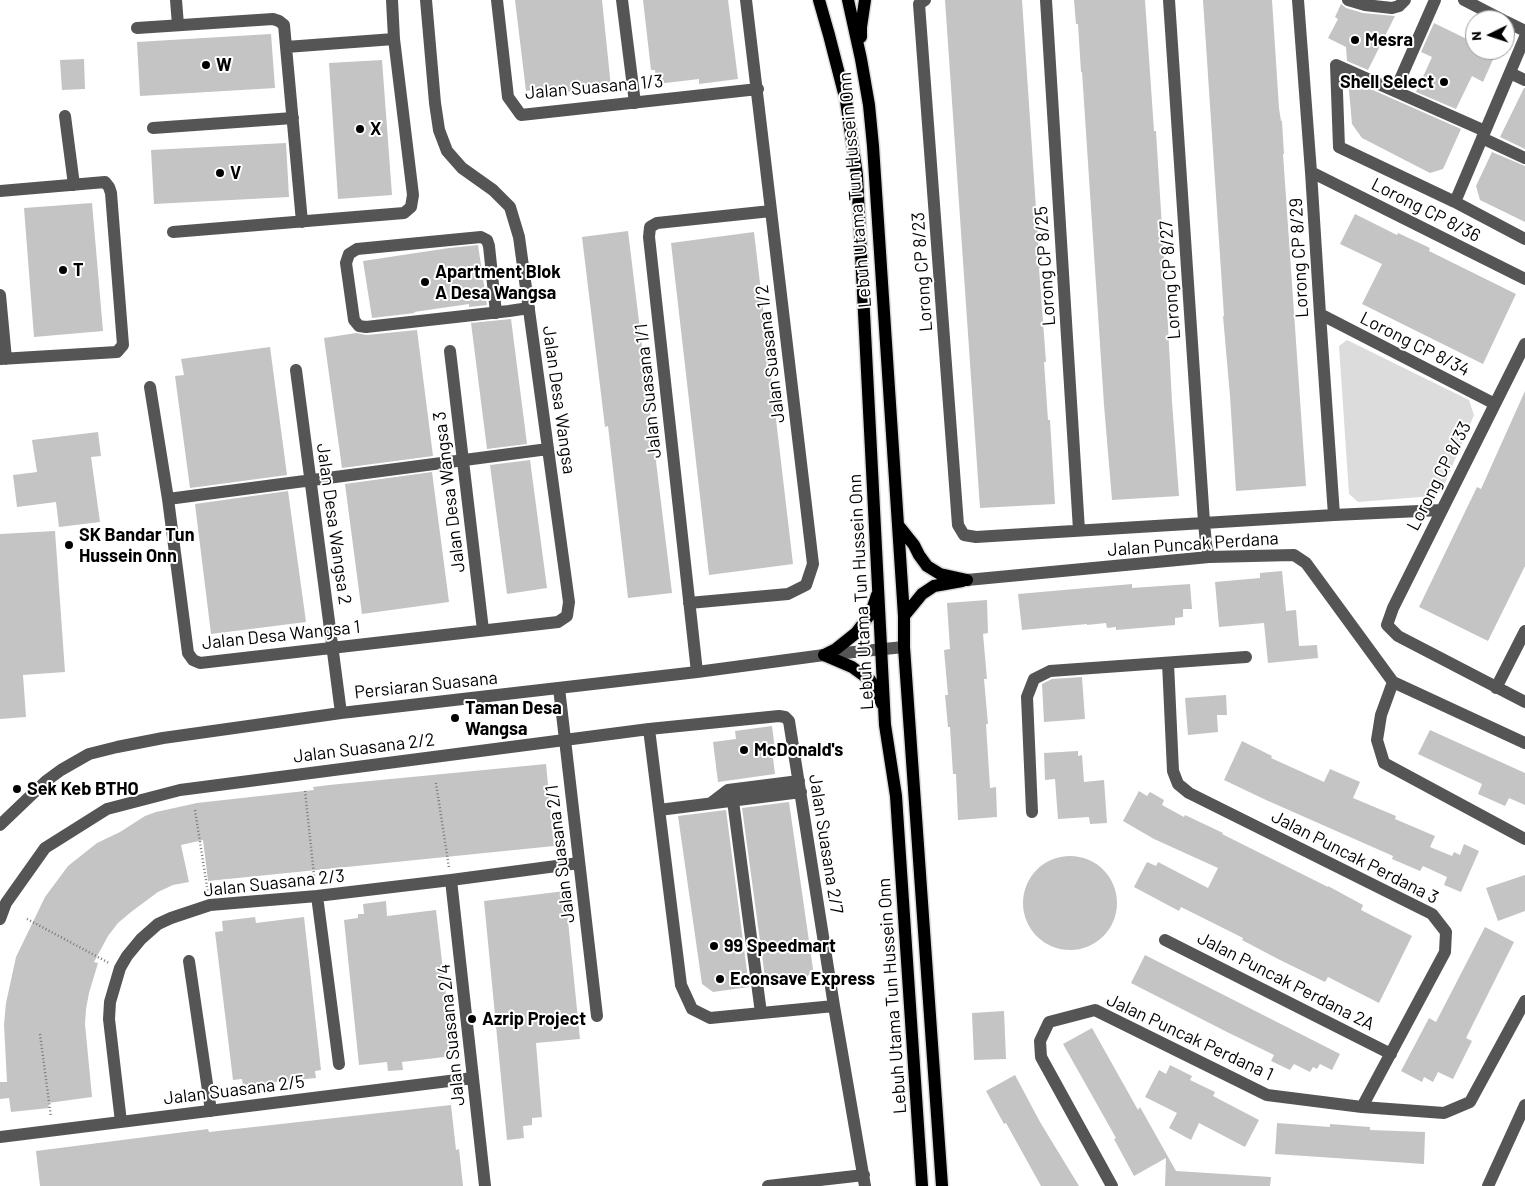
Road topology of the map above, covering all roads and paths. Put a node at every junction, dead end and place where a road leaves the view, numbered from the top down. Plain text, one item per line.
1 (176, 0) edge
2 (392, 0) edge
3 (426, 0) edge
4 (497, 0) edge
5 (622, 0) edge
6 (746, 0) edge
7 (819, 0) edge
8 (826, 0) edge
9 (848, 0) edge
10 (865, 0) edge
11 (1046, 0) edge
12 (1169, 0) edge
13 (1298, 0) edge
14 (1348, 0) edge
15 (1405, 0) edge
16 (1435, 0) edge
17 (1464, 0) edge
18 (922, 2) edge
19 (1484, 10) edge
20 (178, 25) junction
21 (137, 28) dead end
22 (830, 35) junction
23 (1525, 37) edge
24 (394, 39) junction
25 (286, 47) junction
26 (861, 59) junction
27 (1510, 73) junction
28 (1525, 80) edge
29 (758, 90) junction
30 (1395, 91) junction
31 (635, 103) junction
32 (66, 116) dead end
33 (293, 118) junction
34 (153, 128) dead end
35 (1484, 134) junction
36 (1525, 158) edge
37 (1311, 172) junction
38 (74, 185) junction
39 (0, 190) edge
40 (1454, 202) junction
41 (771, 211) junction
42 (302, 222) junction
43 (173, 232) dead end
44 (1525, 238) edge
45 (1525, 279) edge
46 (0, 294) edge
47 (529, 308) junction
48 (496, 313) junction
49 (1320, 314) junction
50 (1525, 344) edge
51 (450, 351) dead end
52 (3, 359) edge
53 (296, 370) dead end
54 (150, 387) dead end
55 (1495, 404) junction
56 (548, 449) junction
57 (463, 461) junction
58 (311, 481) junction
59 (168, 499) junction
60 (1441, 510) junction
61 (1334, 515) junction
62 (1204, 522) junction
63 (898, 525) junction
64 (1079, 530) junction
65 (1209, 557) junction
66 (967, 580) junction
67 (879, 590) junction
68 (689, 604) junction
69 (904, 616) junction
70 (558, 622) joint
71 (483, 630) junction
72 (1525, 631) edge
73 (904, 647) junction
74 (333, 648) junction
75 (882, 648) junction
76 (824, 654) junction
77 (1246, 657) dead end
78 (1168, 663) junction
79 (697, 672) junction
80 (1393, 682) junction
81 (559, 688) junction
82 (1496, 688) junction
83 (1525, 702) edge
84 (341, 712) junction
85 (885, 713) junction
86 (785, 717) joint
87 (649, 729) junction
88 (565, 740) junction
89 (1525, 743) edge
90 (436, 783) dead end
91 (800, 786) junction
92 (305, 791) dead end
93 (733, 801) junction
94 (709, 804) junction
95 (195, 810) dead end
96 (659, 810) junction
97 (1032, 812) dead end
98 (0, 825) edge
99 (1525, 839) edge
100 (579, 863) junction
101 (451, 880) junction
102 (317, 896) junction
103 (210, 905) junction
104 (0, 919) edge
105 (27, 919) dead end
106 (1165, 940) dead end
107 (189, 961) dead end
108 (120, 968) junction
109 (1525, 1001) edge
110 (834, 1006) junction
111 (761, 1013) junction
112 (596, 1016) dead end
113 (40, 1034) dead end
114 (1391, 1054) junction
115 (339, 1064) dead end
116 (473, 1078) junction
117 (1525, 1105) edge
118 (1362, 1107) junction
119 (211, 1111) junction
120 (121, 1122) junction
121 (53, 1131) junction
122 (0, 1137) edge
123 (864, 1180) edge
124 (485, 1186) edge
125 (768, 1186) edge
126 (922, 1186) edge
127 (942, 1186) edge
128 (1112, 1186) edge
129 (1488, 1186) edge

1 - 20 street
2 - 24 street
3 - 47 street, Jalan Desa Wangsa
4 - 31 street, Jalan Suasana 1/3
5 - 31 street
6 - 29 street, Jalan Suasana 1/2
7 - 22 main road, Lebuh Utama Tun Hussein Onn
8 - 22 main road
9 - 26 main road, Lebuh Utama Tun Hussein Onn
10 - 26 main road
11 - 64 street, Lorong CP 8/25
12 - 62 street, Lorong CP 8/27
13 - 37 street, Lorong CP 8/29
14 - 15 street
16 - 30 street
17 - 19 street
18 - 64 street, Lorong CP 8/23
20 - 21 street
20 - 25 street
22 - 67 main road, Lebuh Utama Tun Hussein Onn
23 - 27 street
24 - 25 street
24 - 42 street
25 - 33 street
26 - 63 main road, Lebuh Utama Tun Hussein Onn
27 - 28 street
27 - 35 street
29 - 31 street, Jalan Suasana 1/3
29 - 41 street, Jalan Suasana 1/2
30 - 35 street
30 - 40 street
32 - 38 street
33 - 34 street
33 - 42 street
35 - 36 street
35 - 40 street
37 - 45 street, Lorong CP 8/36
37 - 49 street, Lorong CP 8/29
38 - 39 street
38 - 52 street
40 - 44 street
41 - 68 street, Jalan Suasana 1/2
41 - 68 street, Jalan Suasana 1/1
42 - 43 street
46 - 52 street
47 - 48 street
47 - 56 street, Jalan Desa Wangsa
48 - 48 street
49 - 55 street, Lorong CP 8/34
49 - 61 street, Lorong CP 8/29
50 - 55 street, Lorong CP 8/33
51 - 57 street, Jalan Desa Wangsa 3
53 - 58 street, Jalan Desa Wangsa 2
54 - 59 street, Jalan Desa Wangsa 1
55 - 60 street, Lorong CP 8/33
56 - 57 street
56 - 70 street, Jalan Desa Wangsa
57 - 58 street
57 - 71 street, Jalan Desa Wangsa 3
58 - 59 street
58 - 74 street, Jalan Desa Wangsa 2
59 - 74 street, Jalan Desa Wangsa 1
60 - 61 street
60 - 82 street, Lorong CP 8/33
61 - 62 street
62 - 64 street
62 - 65 street, Lorong CP 8/27
63 - 66 main road
63 - 69 main road, Lebuh Utama Tun Hussein Onn
65 - 66 street, Jalan Puncak Perdana
65 - 80 street, Jalan Puncak Perdana
66 - 69 main road
67 - 75 main road, Lebuh Utama Tun Hussein Onn
67 - 76 main road
68 - 79 street, Jalan Suasana 1/1
69 - 73 main road, Lebuh Utama Tun Hussein Onn
70 - 71 street, Jalan Desa Wangsa 1
71 - 74 street, Jalan Desa Wangsa 1
72 - 82 street
73 - 75 street, Persiaran Suasana
73 - 127 main road, Lebuh Utama Tun Hussein Onn
74 - 84 street, Jalan Desa Wangsa 2
75 - 76 street, Persiaran Suasana
75 - 85 main road, Lebuh Utama Tun Hussein Onn
76 - 79 street, Persiaran Suasana
76 - 85 main road
77 - 78 street
78 - 97 street
78 - 114 street, Jalan Puncak Perdana 3
79 - 81 street, Persiaran Suasana
80 - 89 street, Jalan Puncak Perdana
80 - 99 street
81 - 84 street, Persiaran Suasana
81 - 88 street, Jalan Suasana 2/1
82 - 83 street
84 - 98 street, Persiaran Suasana
85 - 126 main road, Lebuh Utama Tun Hussein Onn
86 - 87 street, Jalan Suasana 2/2
86 - 91 street, Jalan Suasana 2/7
87 - 88 street, Jalan Suasana 2/2
87 - 96 street
88 - 100 street, Jalan Suasana 2/1
88 - 104 street, Jalan Suasana 2/2
90 - 101 path
91 - 93 street
91 - 94 street
91 - 110 street, Jalan Suasana 2/7
92 - 102 path
93 - 94 street
93 - 111 street
94 - 96 street
95 - 103 path
96 - 111 street
100 - 101 street, Jalan Suasana 2/3
100 - 112 street, Jalan Suasana 2/1
101 - 102 street, Jalan Suasana 2/3
101 - 116 street, Jalan Suasana 2/4
102 - 103 street, Jalan Suasana 2/3
102 - 115 street
103 - 108 street, Jalan Suasana 2/3
105 - 108 path
106 - 114 street, Jalan Puncak Perdana 2A
107 - 119 street
108 - 120 street, Jalan Suasana 2/3
109 - 118 street, Jalan Puncak Perdana 1
110 - 111 street
110 - 123 street, Jalan Suasana 2/7
113 - 121 path
114 - 118 street, Jalan Puncak Perdana 3
116 - 119 street, Jalan Suasana 2/5
116 - 124 street, Jalan Suasana 2/4
117 - 129 street
118 - 128 street, Jalan Puncak Perdana 1
119 - 120 street, Jalan Suasana 2/5
120 - 121 street, Jalan Suasana 2/5
121 - 122 street, Jalan Suasana 2/5
123 - 125 street

